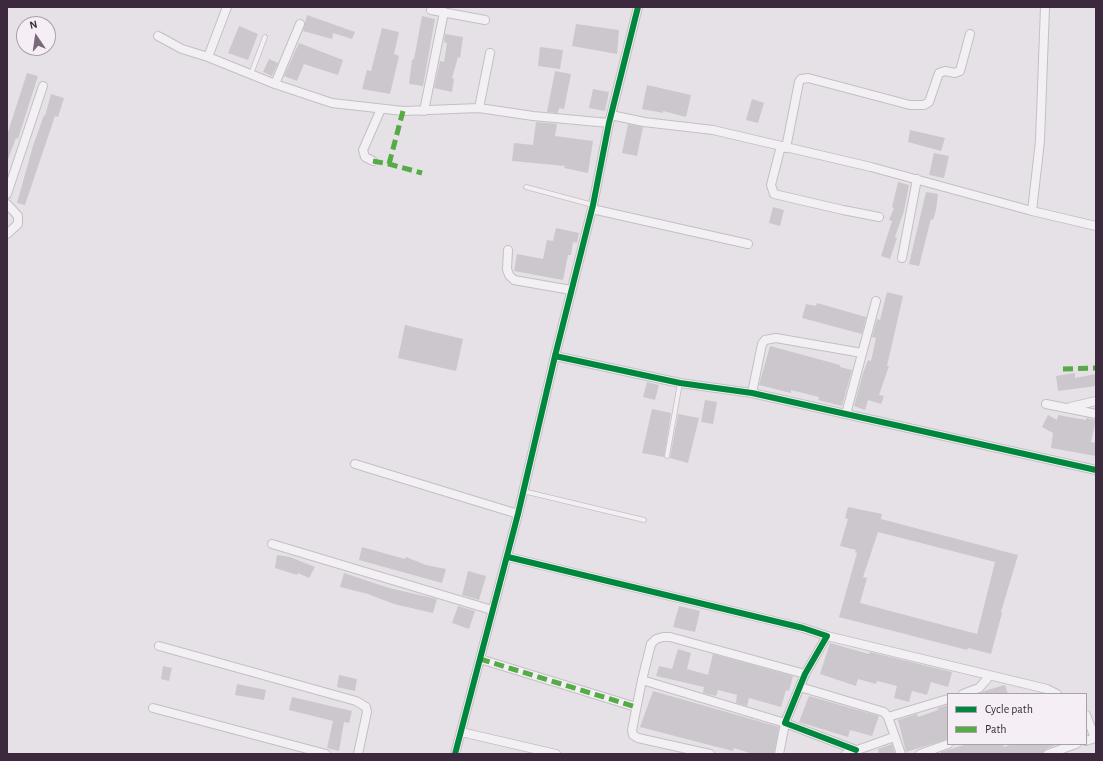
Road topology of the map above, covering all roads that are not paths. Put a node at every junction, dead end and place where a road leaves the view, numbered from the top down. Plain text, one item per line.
1 (227, 7) edge
2 (638, 7) edge
3 (1045, 7) edge
4 (431, 10) dead end
5 (444, 12) junction
6 (485, 20) dead end
7 (300, 24) dead end
8 (970, 34) dead end
9 (158, 36) dead end
10 (265, 37) dead end
11 (490, 53) dead end
12 (208, 57) junction
13 (251, 74) junction
14 (275, 84) junction
15 (43, 86) dead end
16 (479, 108) junction
17 (381, 109) junction
18 (424, 111) junction
19 (610, 119) junction
20 (784, 147) junction
21 (373, 161) dead end
22 (917, 179) junction
23 (526, 187) dead end
24 (7, 194) edge
25 (7, 204) edge
26 (592, 207) junction
27 (1032, 211) junction
28 (879, 217) dead end
29 (1096, 226) edge
30 (7, 234) edge
31 (748, 244) dead end
32 (508, 250) dead end
33 (902, 258) dead end
34 (571, 290) junction
35 (876, 301) dead end
36 (862, 354) junction
37 (555, 356) junction
38 (680, 383) junction
39 (752, 393) junction
40 (1096, 401) edge
41 (1046, 404) dead end
42 (1067, 407) junction
43 (846, 414) junction
44 (1096, 414) edge
45 (667, 456) dead end
46 (355, 464) dead end
47 (1096, 470) edge
48 (523, 492) junction
49 (518, 514) junction
50 (644, 520) dead end
51 (272, 544) dead end
52 (508, 557) junction
53 (492, 610) junction
54 (827, 636) junction
55 (159, 646) dead end
56 (480, 659) junction
57 (805, 674) junction
58 (987, 675) junction
59 (642, 680) junction
60 (800, 687) junction
61 (966, 693) edge
62 (1054, 693) edge
63 (947, 699) edge
64 (636, 707) junction
65 (153, 708) dead end
66 (888, 717) junction
67 (1087, 717) edge
68 (785, 723) junction
69 (461, 732) junction
70 (1095, 734) edge
71 (894, 738) junction
72 (1087, 740) edge
73 (947, 744) edge
74 (1073, 745) edge
75 (856, 750) junction
76 (326, 754) edge
77 (358, 754) edge
78 (455, 754) edge
79 (556, 754) edge
80 (710, 754) edge
81 (779, 754) edge
82 (846, 754) edge
83 (901, 754) edge
84 (920, 754) edge
85 (1048, 754) edge

1 - 12 street
2 - 19 street
3 - 27 street
4 - 5 street
5 - 6 street
5 - 18 street
7 - 14 street
8 - 20 street
9 - 12 street
10 - 13 lane
11 - 16 street
12 - 13 street
13 - 14 street
14 - 17 street
15 - 24 street
16 - 18 street
16 - 19 street
17 - 18 street
17 - 21 street
19 - 20 street
19 - 26 street
20 - 22 street
20 - 28 street
22 - 27 street
22 - 33 street
23 - 26 lane
25 - 30 street
26 - 31 street
26 - 34 street
27 - 29 street
32 - 34 street
34 - 37 street
35 - 36 street
36 - 39 street
36 - 43 street
37 - 38 street
37 - 48 street
38 - 39 street
38 - 45 lane
39 - 43 street
40 - 42 street
41 - 42 street
42 - 44 street
43 - 47 street
46 - 49 street
48 - 49 street
48 - 50 lane
49 - 52 street
51 - 53 street
52 - 53 street
52 - 54 street
53 - 56 street
54 - 57 street
54 - 58 street
55 - 77 street
56 - 64 street
56 - 69 street
57 - 59 street
57 - 60 street
58 - 61 street
58 - 62 street
59 - 64 street
59 - 68 street
60 - 66 street
60 - 68 street
63 - 66 street
64 - 80 street
65 - 76 street
66 - 71 street
67 - 70 street
68 - 75 street
68 - 81 street
69 - 78 street
69 - 79 street
70 - 72 street
71 - 75 street
71 - 83 street
73 - 84 street
74 - 85 street
75 - 82 street

